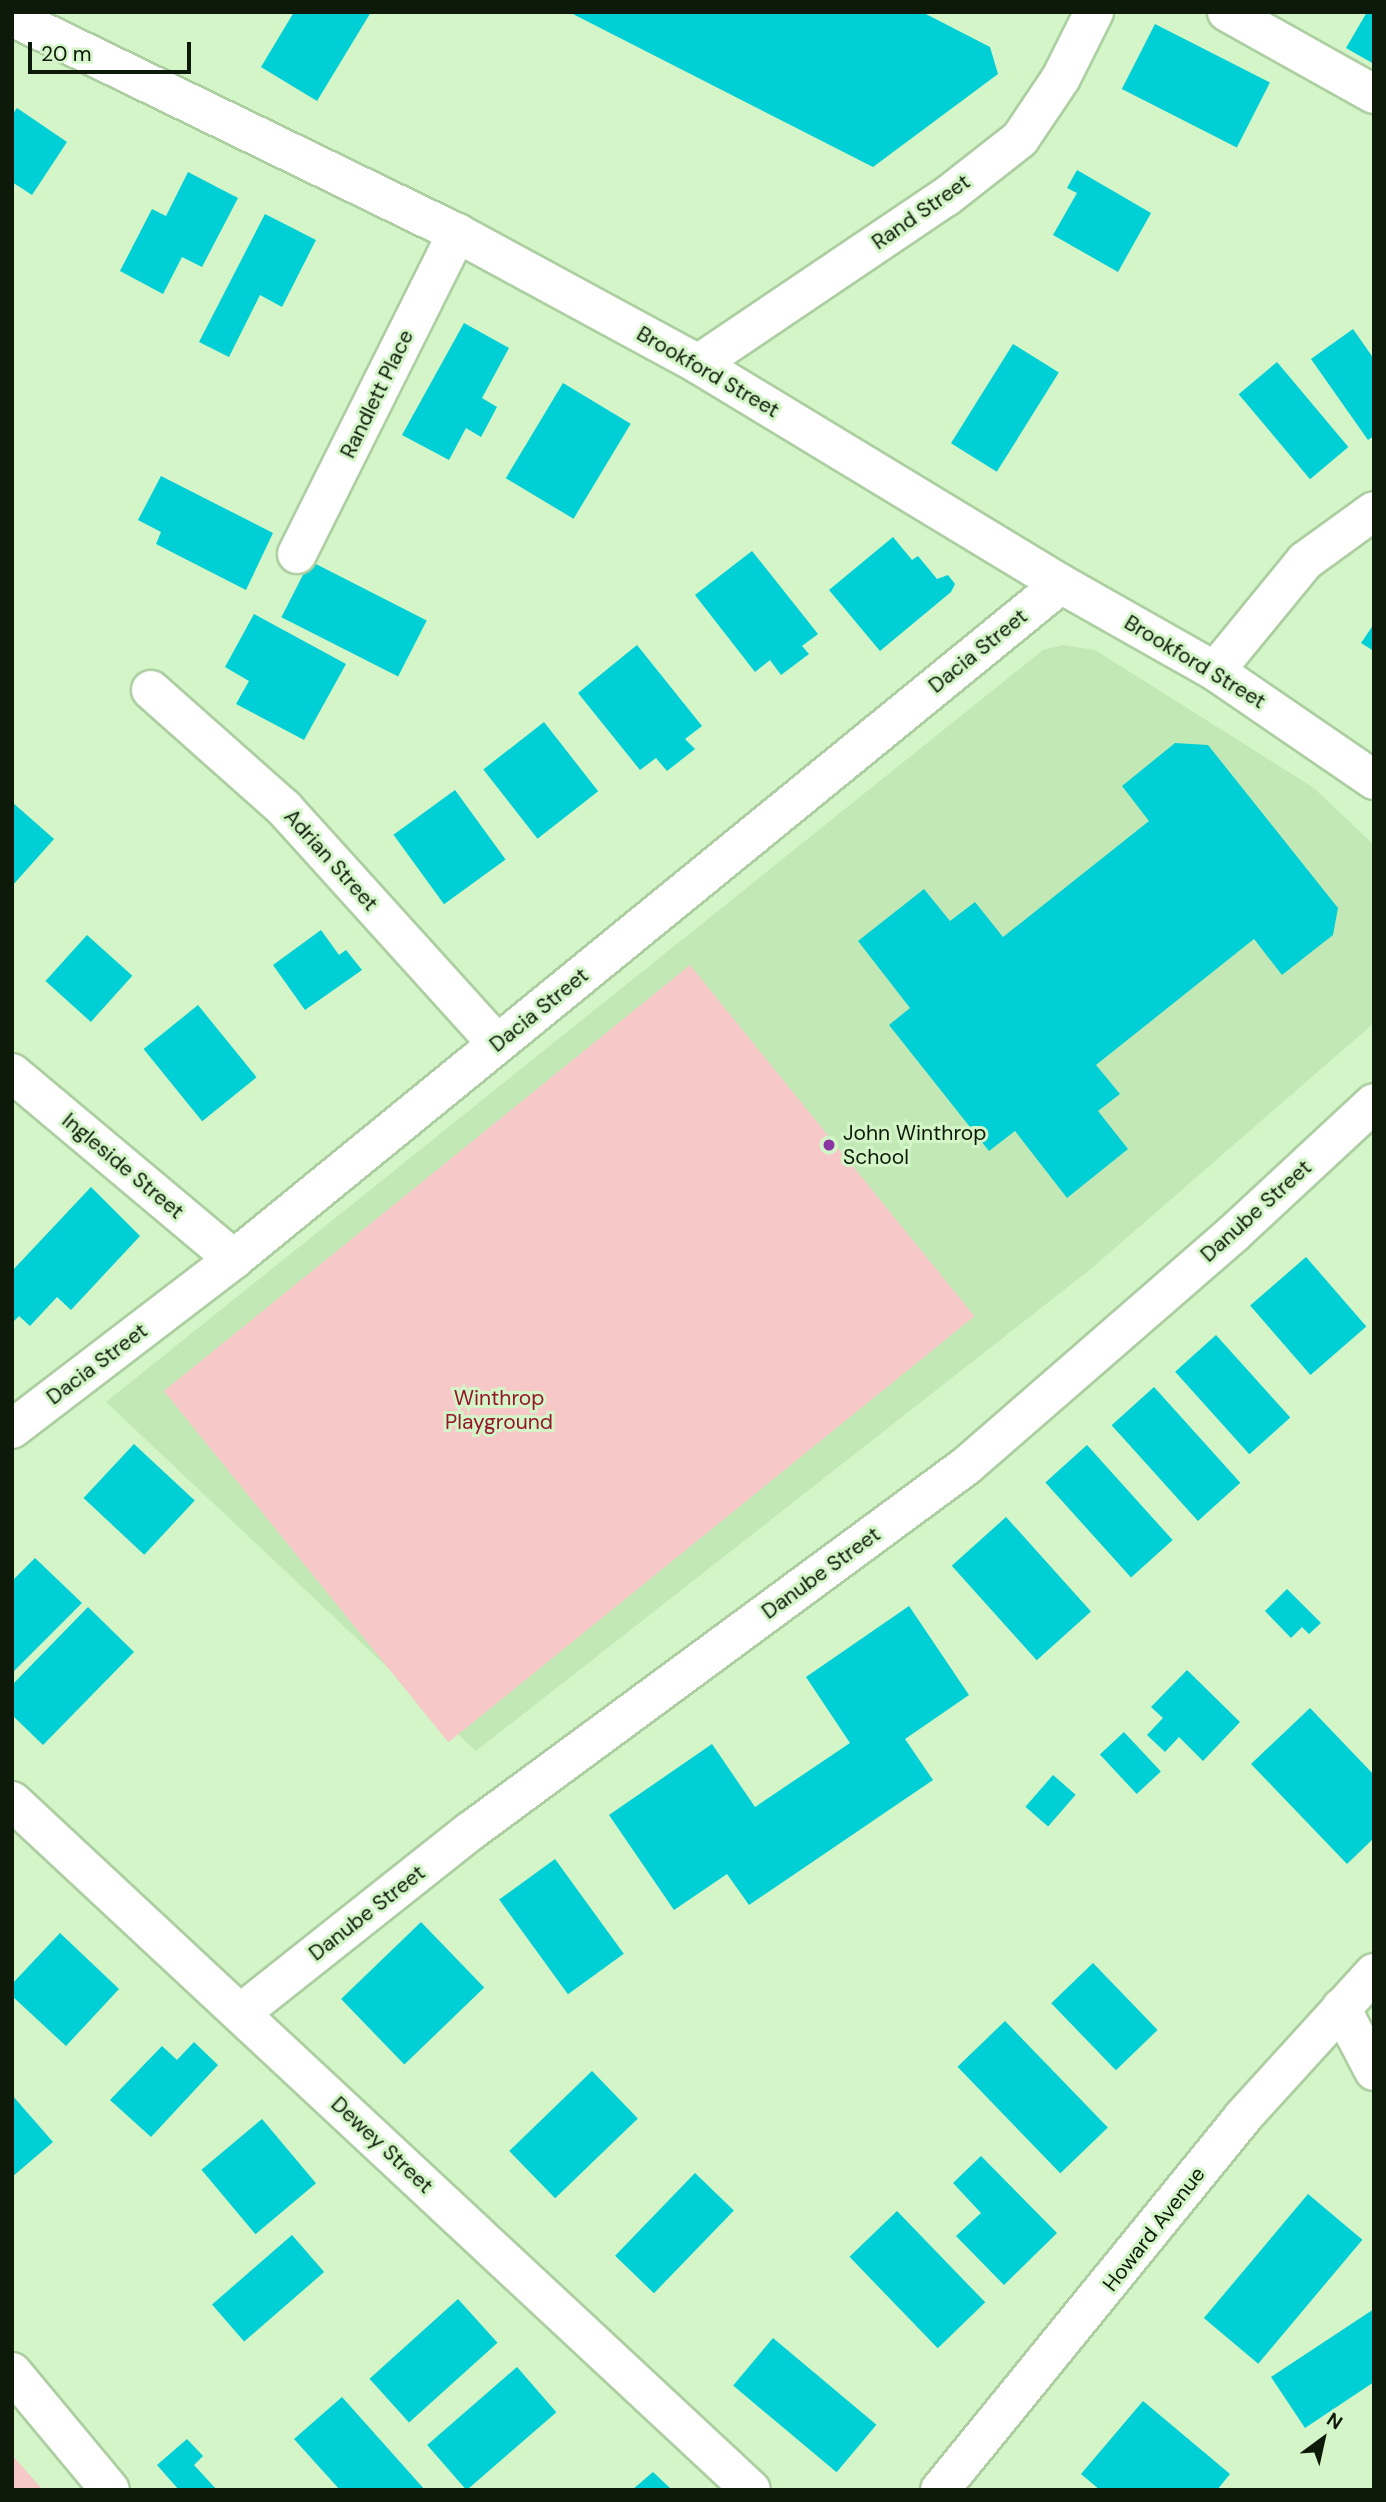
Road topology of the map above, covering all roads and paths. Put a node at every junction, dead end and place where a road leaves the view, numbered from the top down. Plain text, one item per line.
1 (1094, 12) edge
2 (1227, 12) edge
3 (12, 17) edge
4 (1374, 94) edge
5 (457, 233) junction
6 (698, 364) junction
7 (1374, 511) edge
8 (297, 554) dead end
9 (1061, 584) junction
10 (1215, 671) junction
11 (151, 690) dead end
12 (1374, 780) edge
13 (497, 1044) junction
14 (12, 1073) edge
15 (1374, 1103) edge
16 (234, 1259) junction
17 (12, 1429) edge
18 (12, 1801) edge
19 (1374, 1973) edge
20 (1341, 2008) junction
21 (242, 2012) junction
22 (1374, 2071) edge
23 (12, 2372) edge
24 (110, 2490) edge
25 (751, 2490) edge
26 (940, 2490) edge

1 - 6 street, Rand Street
2 - 4 street
3 - 5 street, Brookford Street
5 - 6 street, Brookford Street
5 - 8 street, Randlett Place
6 - 9 street, Brookford Street
7 - 10 street
9 - 10 street, Brookford Street
9 - 13 street, Dacia Street
10 - 12 street, Brookford Street
11 - 13 street, Adrian Street
13 - 16 street, Dacia Street
14 - 16 street, Ingleside Street
15 - 21 street, Danube Street
16 - 17 street, Dacia Street
18 - 21 street, Dewey Street
19 - 20 street, Howard Avenue
20 - 22 street
20 - 26 street, Howard Avenue
21 - 25 street, Dewey Street
23 - 24 street

